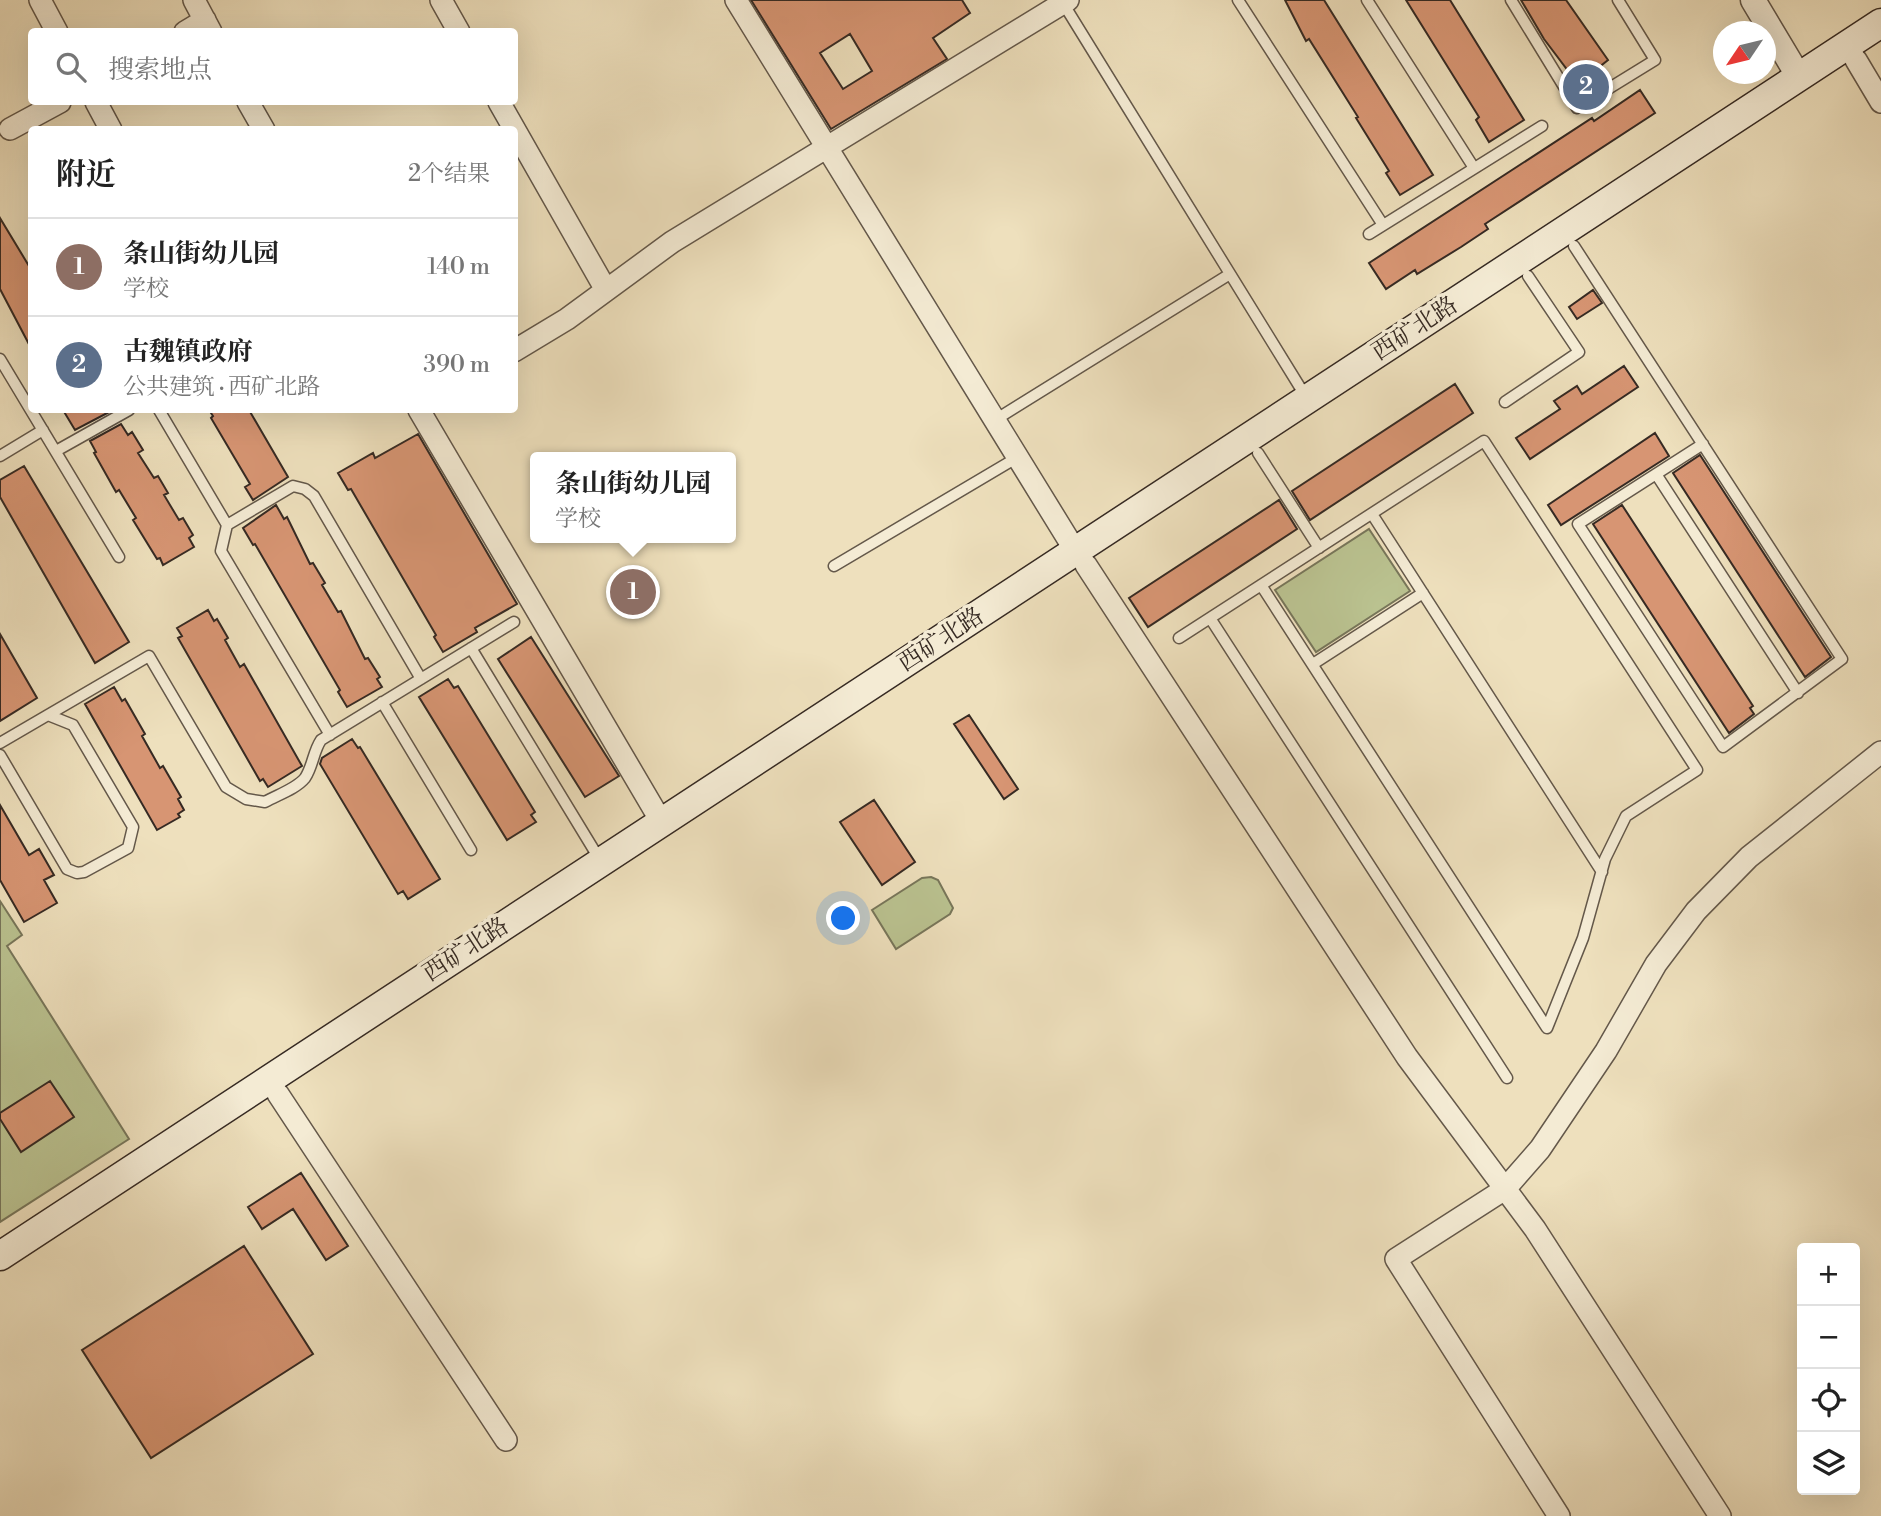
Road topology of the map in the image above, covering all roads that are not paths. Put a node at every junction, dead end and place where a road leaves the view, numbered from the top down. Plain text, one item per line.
1 (40, 0) edge
2 (194, 0) edge
3 (441, 0) edge
4 (736, 0) edge
5 (1238, 0) edge
6 (1367, 0) edge
7 (1511, 0) edge
8 (1618, 0) edge
9 (1753, 0) edge
10 (1065, 2) edge
11 (1881, 23) edge
12 (208, 26) edge
13 (55, 28) edge
14 (457, 28) edge
15 (1881, 44) edge
16 (1856, 60) junction
17 (1799, 77) junction
18 (1881, 102) edge
19 (55, 105) edge
20 (98, 105) edge
21 (250, 105) edge
22 (501, 105) edge
23 (109, 126) edge
24 (262, 126) edge
25 (513, 126) edge
26 (1542, 126) dead end
27 (10, 130) dead end
28 (518, 135) edge
29 (827, 147) junction
30 (1474, 168) junction
31 (1383, 225) junction
32 (1369, 234) dead end
33 (1574, 246) junction
34 (1230, 274) junction
35 (1528, 276) junction
36 (606, 290) junction
37 (518, 349) edge
38 (0, 359) edge
39 (5, 376) edge
40 (1308, 400) junction
41 (1505, 402) dead end
42 (28, 409) edge
43 (31, 413) edge
44 (124, 413) edge
45 (161, 413) edge
46 (421, 413) edge
47 (995, 420) junction
48 (43, 430) junction
49 (1703, 444) junction
50 (56, 451) junction
51 (1258, 453) junction
52 (0, 456) edge
53 (1018, 457) junction
54 (1656, 474) junction
55 (1372, 514) junction
56 (227, 525) junction
57 (1319, 548) junction
58 (120, 557) dead end
59 (1081, 559) junction
60 (834, 566) dead end
61 (1261, 585) junction
62 (1423, 593) junction
63 (1210, 618) junction
64 (514, 622) dead end
65 (1179, 638) dead end
66 (471, 648) junction
67 (1313, 664) junction
68 (421, 679) junction
69 (1798, 693) junction
70 (382, 702) junction
71 (48, 715) junction
72 (330, 735) junction
73 (0, 743) edge
74 (1881, 752) edge
75 (0, 755) edge
76 (662, 822) junction
77 (471, 850) dead end
78 (601, 862) junction
79 (1602, 872) junction
80 (1507, 1077) dead end
81 (278, 1094) junction
82 (1505, 1189) junction
83 (0, 1256) edge
84 (0, 1276) edge
85 (506, 1440) dead end
86 (1559, 1516) edge
87 (1720, 1516) edge

1 - 13 street
2 - 12 street
3 - 14 street
4 - 29 street
5 - 31 lane
6 - 30 lane
7 - 8 lane
9 - 17 street
10 - 29 street
10 - 34 lane
11 - 17 main road, 西矿北路
15 - 16 main road, 西矿北路
16 - 18 street
16 - 33 main road, 西矿北路
17 - 40 main road, 西矿北路
19 - 27 street
20 - 23 street
21 - 24 street
22 - 25 street
26 - 30 lane
28 - 36 street
29 - 36 street
29 - 47 street
30 - 31 lane
31 - 32 lane
33 - 35 main road, 西矿北路
33 - 49 lane
34 - 40 lane
34 - 47 lane
35 - 41 lane
35 - 51 main road, 西矿北路
36 - 37 street
38 - 39 lane
39 - 42 lane
40 - 59 main road, 西矿北路
43 - 48 lane
44 - 50 lane
45 - 56 lane
46 - 76 street
47 - 53 street
48 - 50 lane
48 - 52 lane
49 - 54 lane
49 - 69 lane
50 - 58 lane
51 - 57 lane
51 - 59 main road, 西矿北路
53 - 59 street
53 - 60 lane
54 - 69 lane
54 - 69 lane
55 - 57 lane
55 - 62 lane
55 - 79 lane
56 - 68 lane
56 - 72 lane
57 - 61 lane
59 - 76 main road, 西矿北路
59 - 81 main road, 西矿北路
59 - 82 street
61 - 63 lane
61 - 67 lane
62 - 67 lane
62 - 79 lane
63 - 65 lane
63 - 80 lane
64 - 66 lane
66 - 68 lane
66 - 78 lane
67 - 79 lane
68 - 70 lane
70 - 72 lane
70 - 77 lane
71 - 72 lane
71 - 73 lane
71 - 75 lane
74 - 82 street
76 - 78 main road, 西矿北路
78 - 83 main road, 西矿北路
81 - 84 main road, 西矿北路
81 - 85 street
82 - 86 street
82 - 87 street

